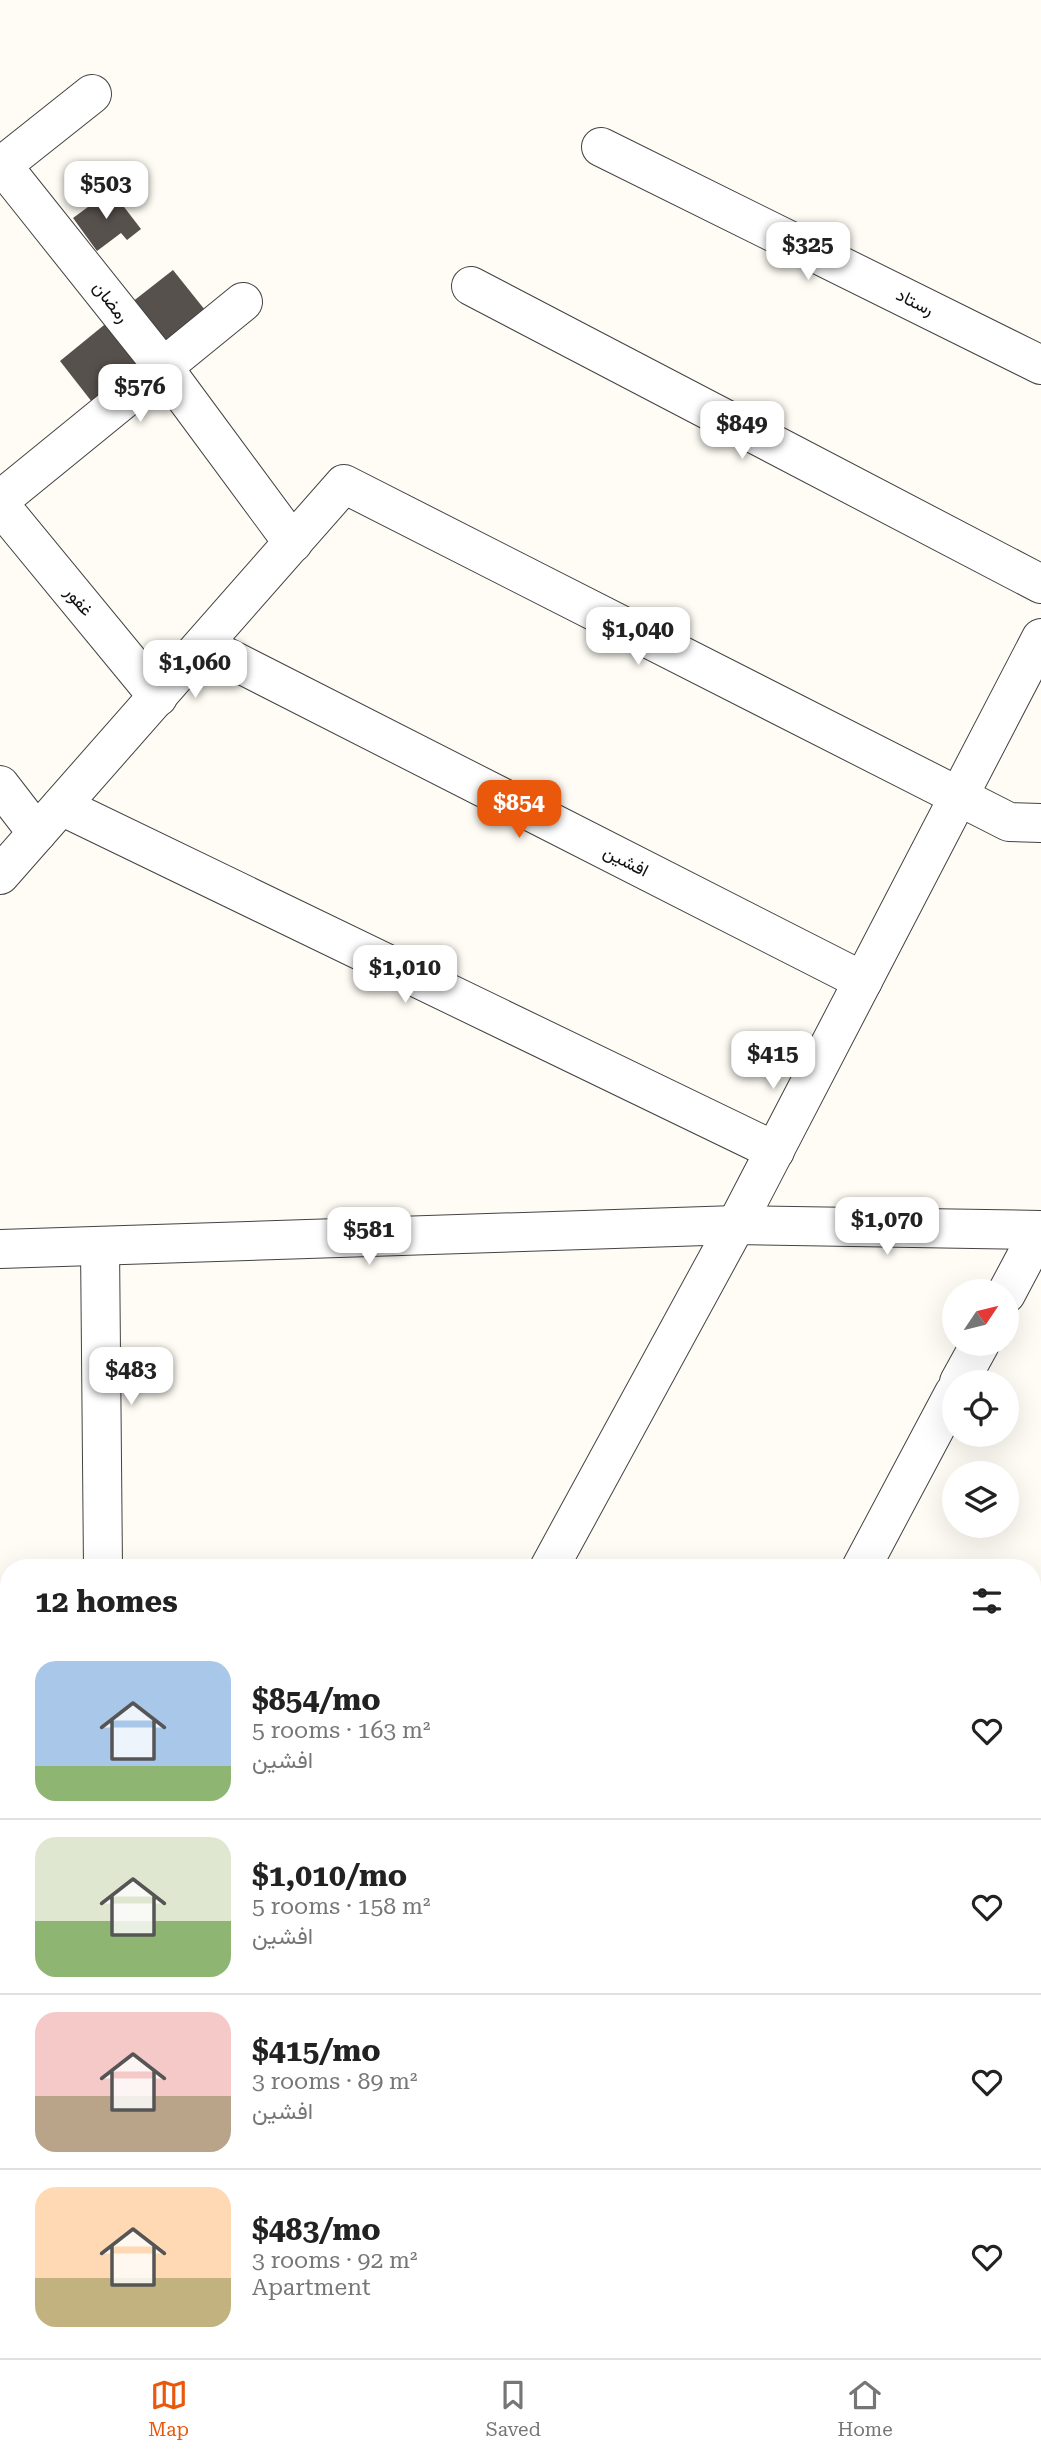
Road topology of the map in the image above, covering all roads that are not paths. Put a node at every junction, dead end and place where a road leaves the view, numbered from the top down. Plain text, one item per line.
1 (92, 94) dead end
2 (601, 146) dead end
3 (1, 166) edge
4 (471, 286) dead end
5 (243, 302) dead end
6 (1041, 365) edge
7 (163, 367) junction
8 (0, 502) edge
9 (293, 542) junction
10 (1041, 584) edge
11 (1041, 638) edge
12 (203, 645) junction
13 (158, 696) junction
14 (0, 785) edge
15 (959, 796) junction
16 (49, 820) junction
17 (1041, 823) edge
18 (0, 875) edge
19 (863, 981) junction
20 (775, 1151) junction
21 (736, 1225) junction
22 (1041, 1230) edge
23 (100, 1246) junction
24 (0, 1249) edge
25 (1014, 1279) edge
26 (942, 1416) edge
27 (103, 1559) edge
28 (554, 1559) edge
29 (866, 1559) edge

1 - 3 street
2 - 6 street, رستاد
3 - 7 street, رمضان
4 - 10 street
5 - 7 street
7 - 8 street
7 - 9 street, رمضان
8 - 13 street, غفور
9 - 12 street
9 - 15 street
11 - 15 street
12 - 13 street
12 - 19 street, افشین
13 - 16 street
14 - 16 street
15 - 17 street
15 - 19 street
16 - 18 street
16 - 20 street
19 - 20 street
20 - 21 street
21 - 22 street
21 - 23 street
21 - 28 street
22 - 25 street
23 - 24 street
23 - 27 street
26 - 29 street

